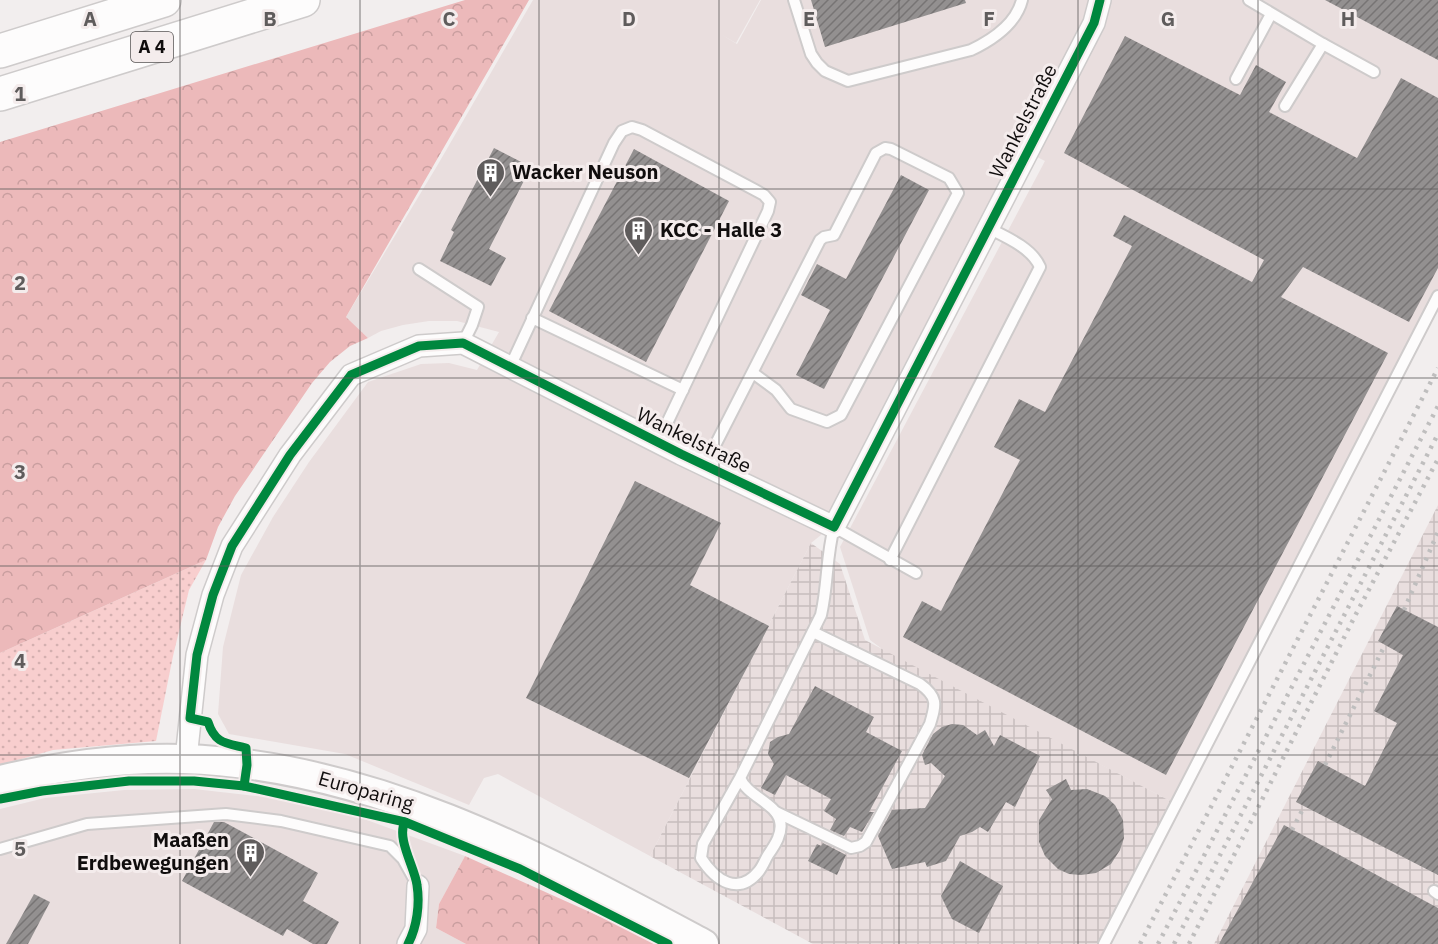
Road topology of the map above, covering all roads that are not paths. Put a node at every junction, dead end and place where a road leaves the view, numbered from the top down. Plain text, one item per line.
1 (164, 0) edge
2 (303, 0) edge
3 (794, 0) edge
4 (1022, 0) edge
5 (1100, 0) edge
6 (1249, 0) edge
7 (1271, 14) junction
8 (1323, 44) junction
9 (0, 51) edge
10 (1374, 72) dead end
11 (1236, 79) dead end
12 (0, 94) edge
13 (1285, 106) dead end
14 (988, 228) junction
15 (419, 269) dead end
16 (1438, 296) edge
17 (532, 318) junction
18 (463, 343) junction
19 (510, 367) junction
20 (753, 373) junction
21 (683, 390) junction
22 (658, 442) junction
23 (705, 465) junction
24 (834, 527) junction
25 (890, 560) junction
26 (916, 573) dead end
27 (813, 632) junction
28 (186, 759) junction
29 (740, 778) junction
30 (0, 780) edge
31 (776, 812) junction
32 (0, 849) edge
33 (418, 886) joint
34 (408, 944) edge
35 (704, 944) edge
36 (1104, 944) edge

1 - 9 highway, A 4
2 - 12 highway, A 4
3 - 4 lane
5 - 14 street, Wankelstraße
6 - 7 lane
7 - 8 lane
7 - 11 lane
8 - 10 lane
8 - 13 lane
14 - 24 street, Wankelstraße
14 - 25 lane
15 - 18 lane
16 - 36 lane
17 - 19 lane
17 - 21 lane
17 - 21 lane
18 - 19 street, Wankelstraße
18 - 28 street
19 - 22 street, Wankelstraße
20 - 20 lane
20 - 23 lane
21 - 22 lane
22 - 23 street, Wankelstraße
23 - 24 street, Wankelstraße
24 - 25 lane
24 - 27 lane
25 - 26 lane
27 - 29 lane
27 - 31 lane
28 - 30 street, Europaring
28 - 35 street, Europaring
29 - 31 lane
29 - 31 lane
32 - 33 lane
33 - 34 street

